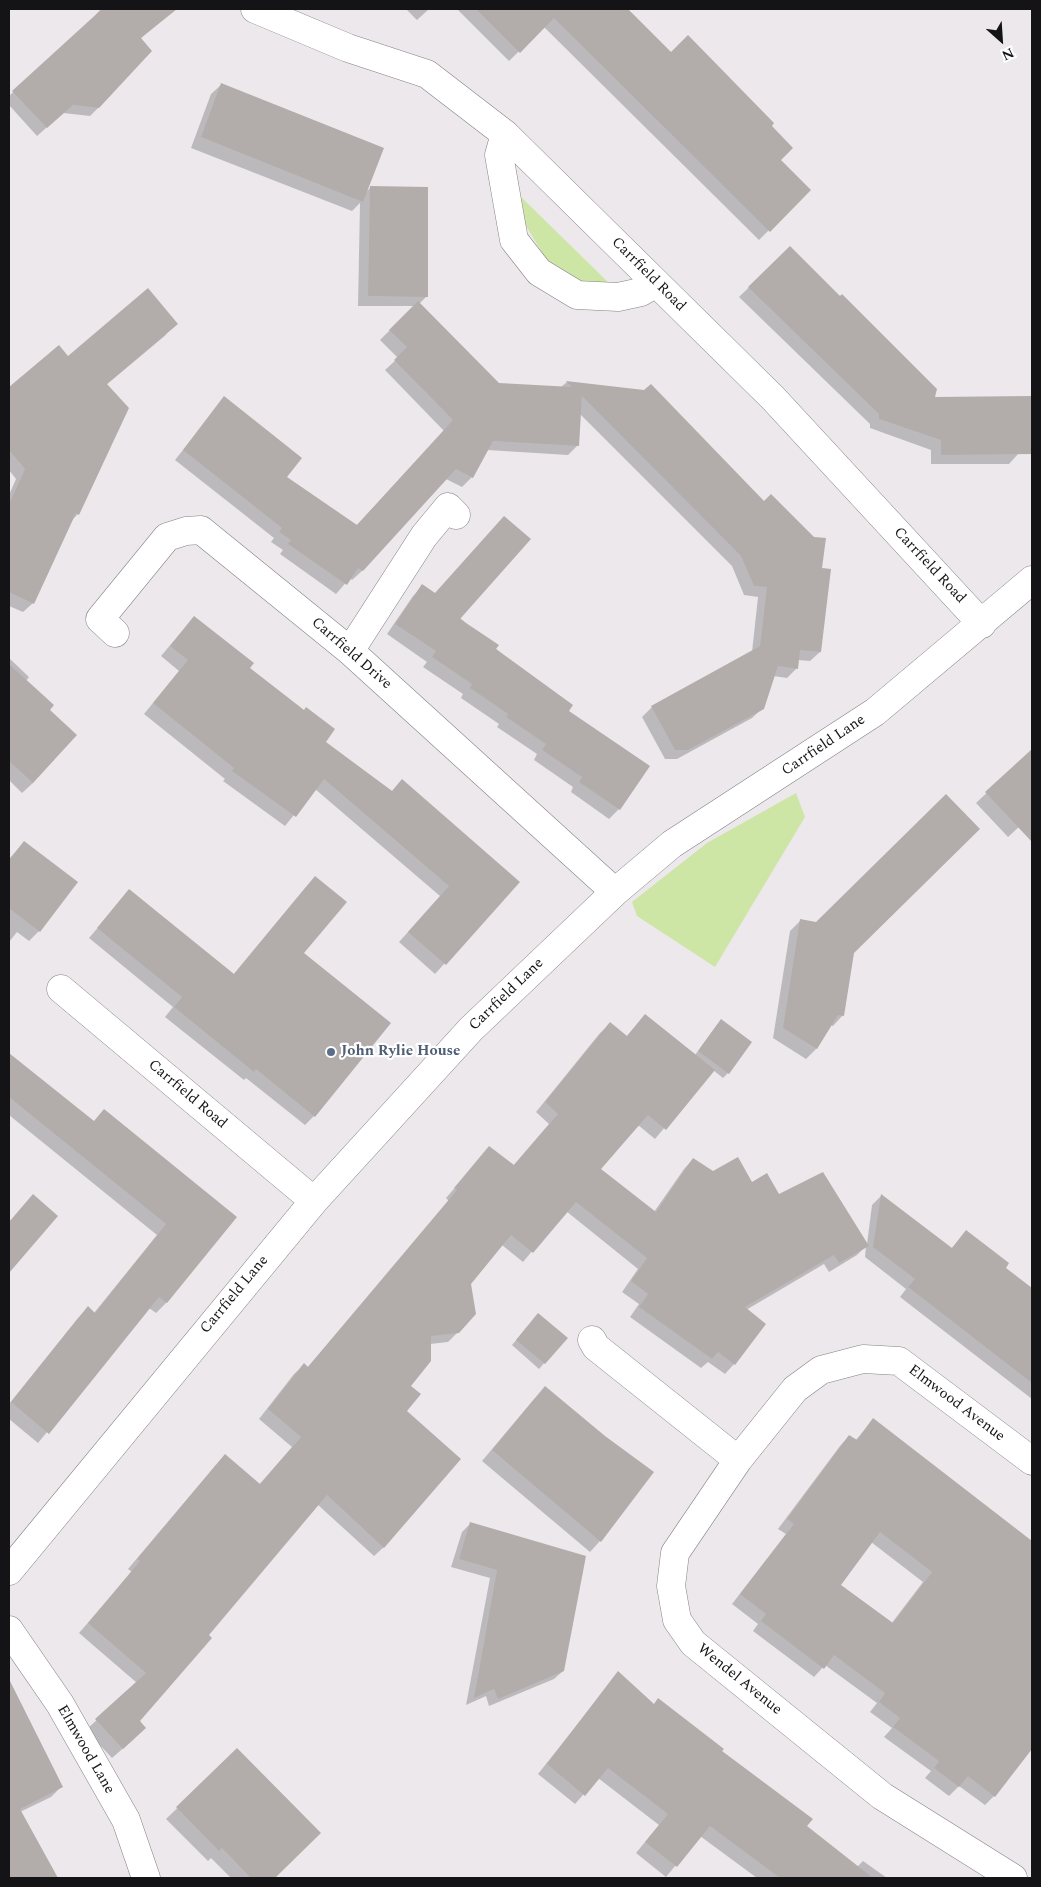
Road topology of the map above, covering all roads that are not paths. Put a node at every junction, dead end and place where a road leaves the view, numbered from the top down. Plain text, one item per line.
1 (255, 9) edge
2 (505, 134) junction
3 (656, 282) junction
4 (456, 515) dead end
5 (1032, 580) edge
6 (982, 624) junction
7 (115, 633) dead end
8 (350, 651) junction
9 (615, 892) junction
10 (61, 989) dead end
11 (314, 1201) junction
12 (592, 1340) dead end
13 (738, 1460) junction
14 (1032, 1461) edge
15 (9, 1571) edge
16 (9, 1630) edge
17 (146, 1878) edge
18 (1013, 1878) edge

1 - 2 street, Carrfield Road
2 - 3 street, Carrfield Road
2 - 3 street
3 - 6 street, Carrfield Road
4 - 8 street
5 - 6 street, Carrfield Lane
6 - 9 street, Carrfield Lane
7 - 8 street, Carrfield Drive
8 - 9 street, Carrfield Drive
9 - 11 street, Carrfield Lane
10 - 11 street, Carrfield Road
11 - 15 street, Carrfield Lane
12 - 13 street
13 - 14 street, Elmwood Avenue
13 - 18 street, Wendel Avenue
16 - 17 street, Elmwood Lane

